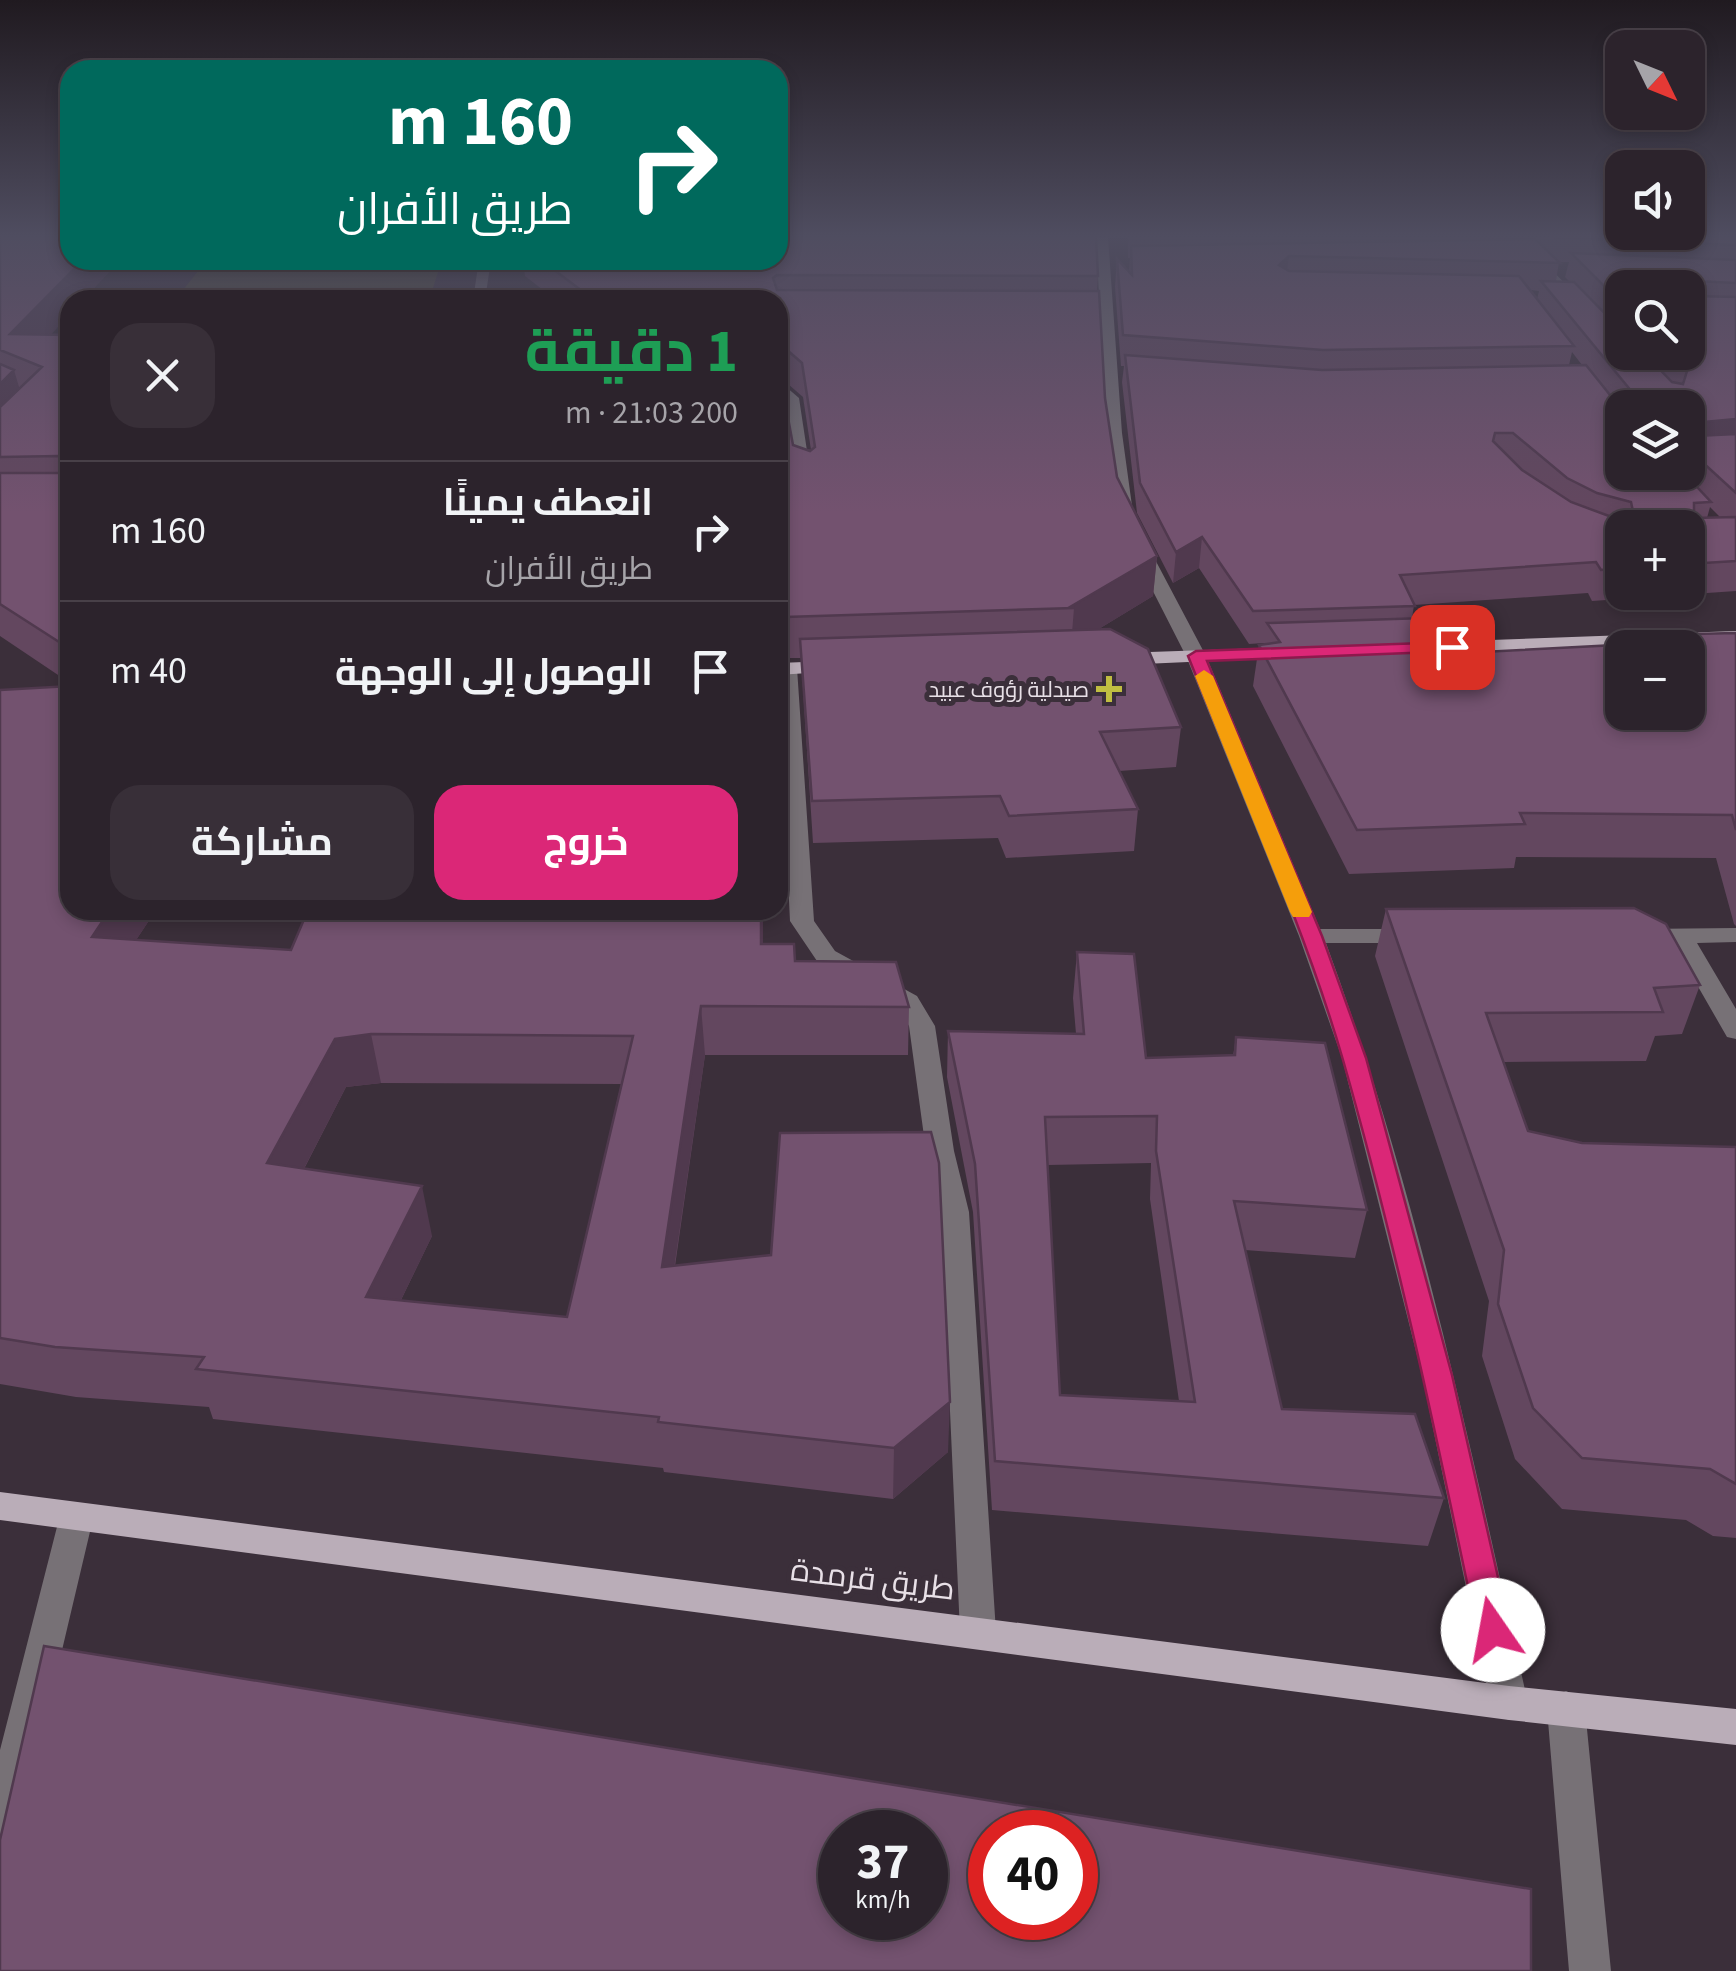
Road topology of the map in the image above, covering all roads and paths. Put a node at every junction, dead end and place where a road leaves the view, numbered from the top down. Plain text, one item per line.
1 (1109, 329) edge
2 (1114, 374) junction
3 (1132, 375) edge
4 (788, 394) edge
5 (806, 481) edge
6 (1736, 637) edge
7 (1389, 649) edge
8 (1312, 652) edge
9 (1196, 656) junction
10 (1099, 659) edge
11 (845, 666) edge
12 (788, 668) edge
13 (788, 744) edge
14 (1736, 935) edge
15 (1311, 936) junction
16 (1441, 936) edge
17 (1607, 936) edge
18 (1681, 936) junction
19 (1736, 1031) edge
20 (0, 1506) edge
21 (76, 1519) junction
22 (978, 1632) junction
23 (1509, 1703) junction
24 (1566, 1709) junction
25 (1736, 1727) edge
26 (0, 1828) edge
27 (1590, 1971) edge

1 - 2 street
2 - 3 street
2 - 9 street
4 - 5 street
6 - 7 main road
8 - 9 main road
9 - 10 main road
9 - 15 street
11 - 12 main road
13 - 22 street
14 - 18 street
15 - 16 street
15 - 23 street
17 - 18 street
18 - 19 street
20 - 21 main road, طريق قرمدة
21 - 22 main road, طريق قرمدة
21 - 26 street
22 - 23 main road, طريق قرمدة
23 - 24 main road, طريق قرمدة
24 - 25 main road, طريق قرمدة
24 - 27 street

